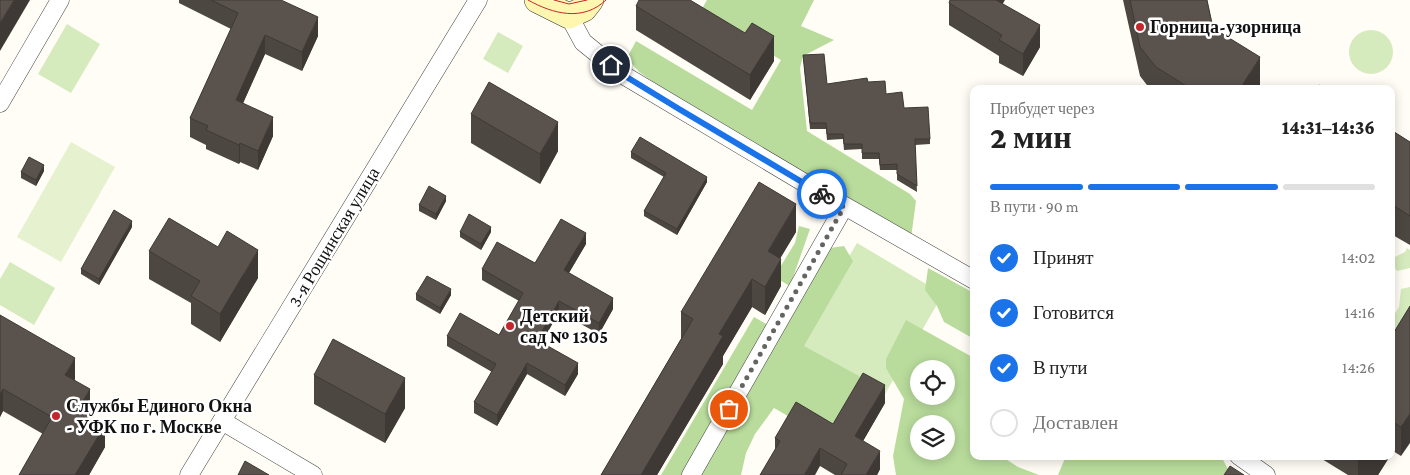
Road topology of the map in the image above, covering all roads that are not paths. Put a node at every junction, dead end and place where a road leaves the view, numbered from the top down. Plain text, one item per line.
1 (60, 0) edge
2 (478, 0) edge
3 (537, 0) edge
4 (591, 0) edge
5 (569, 16) junction
6 (0, 103) edge
7 (844, 207) junction
8 (970, 278) edge
9 (222, 421) junction
10 (1245, 460) edge
11 (189, 475) edge
12 (313, 475) edge
13 (691, 475) edge
14 (1266, 475) edge

1 - 6 street
2 - 9 street, 3-я Рощинская улица
3 - 5 street
4 - 5 street
5 - 7 street
7 - 8 street
7 - 13 street
9 - 11 street, 3-я Рощинская улица
9 - 12 street
10 - 14 street

